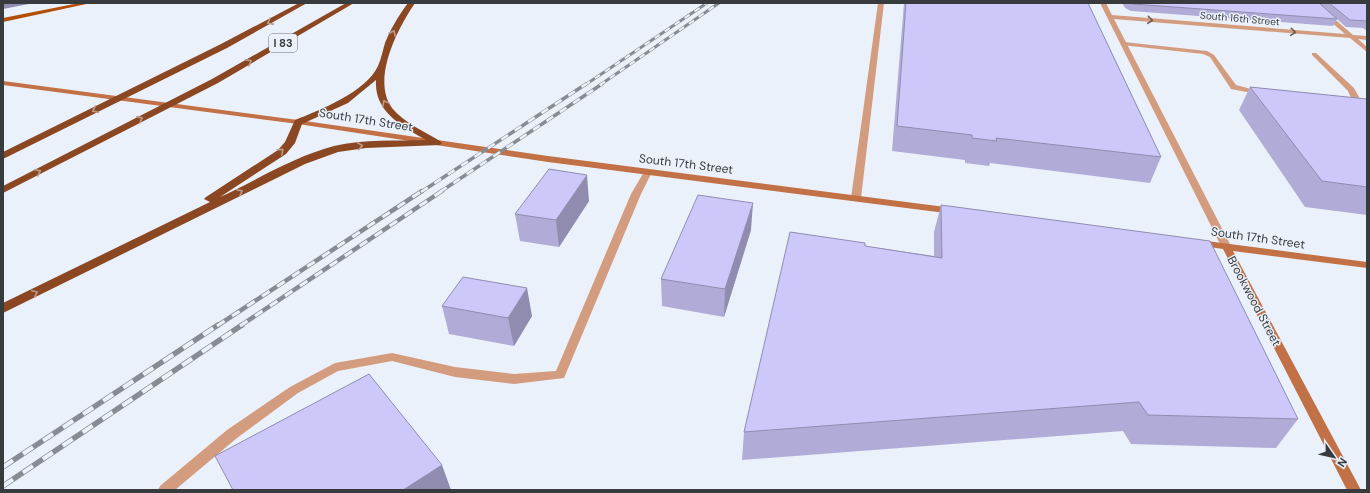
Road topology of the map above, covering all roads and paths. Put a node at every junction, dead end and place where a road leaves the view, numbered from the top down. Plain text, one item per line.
1 (88, 3) edge
2 (304, 3) edge
3 (351, 3) edge
4 (412, 3) edge
5 (882, 3) edge
6 (1103, 3) edge
7 (1312, 3) edge
8 (1111, 17) junction
9 (3, 20) edge
10 (1352, 37) junction
11 (1367, 38) edge
12 (1124, 44) junction
13 (1367, 50) edge
14 (1314, 54) dead end
15 (382, 67) junction
16 (3, 83) edge
17 (1273, 94) edge
18 (1338, 101) edge
19 (298, 122) junction
20 (437, 143) junction
21 (3, 156) edge
22 (648, 172) junction
23 (3, 190) edge
24 (856, 198) junction
25 (964, 212) edge
26 (1190, 242) edge
27 (1226, 246) junction
28 (1367, 265) edge
29 (67, 278) junction
30 (3, 308) edge
31 (165, 490) edge
32 (1354, 490) edge

1 - 9 main road
2 -> 21 highway, I 83
23 -> 3 highway, I 83
15 -> 4 highway
5 - 24 street
6 - 8 street, Brookwood Street
7 - 10 street
8 -> 10 street, South 16th Street
8 - 12 street, Brookwood Street
10 - 11 street, South 16th Street
10 - 13 street
12 - 17 street
12 - 27 street, Brookwood Street
14 - 18 street
15 - 19 highway
20 -> 15 highway
16 - 19 main road, South 17th Street
19 - 20 main road, South 17th Street
29 -> 19 highway
20 - 22 main road, South 17th Street
29 -> 20 highway
22 - 24 main road, South 17th Street
22 - 31 street
24 - 25 main road, South 17th Street
26 - 27 main road, South 17th Street
27 - 28 main road, South 17th Street
27 - 32 main road, Brookwood Street
30 -> 29 highway

